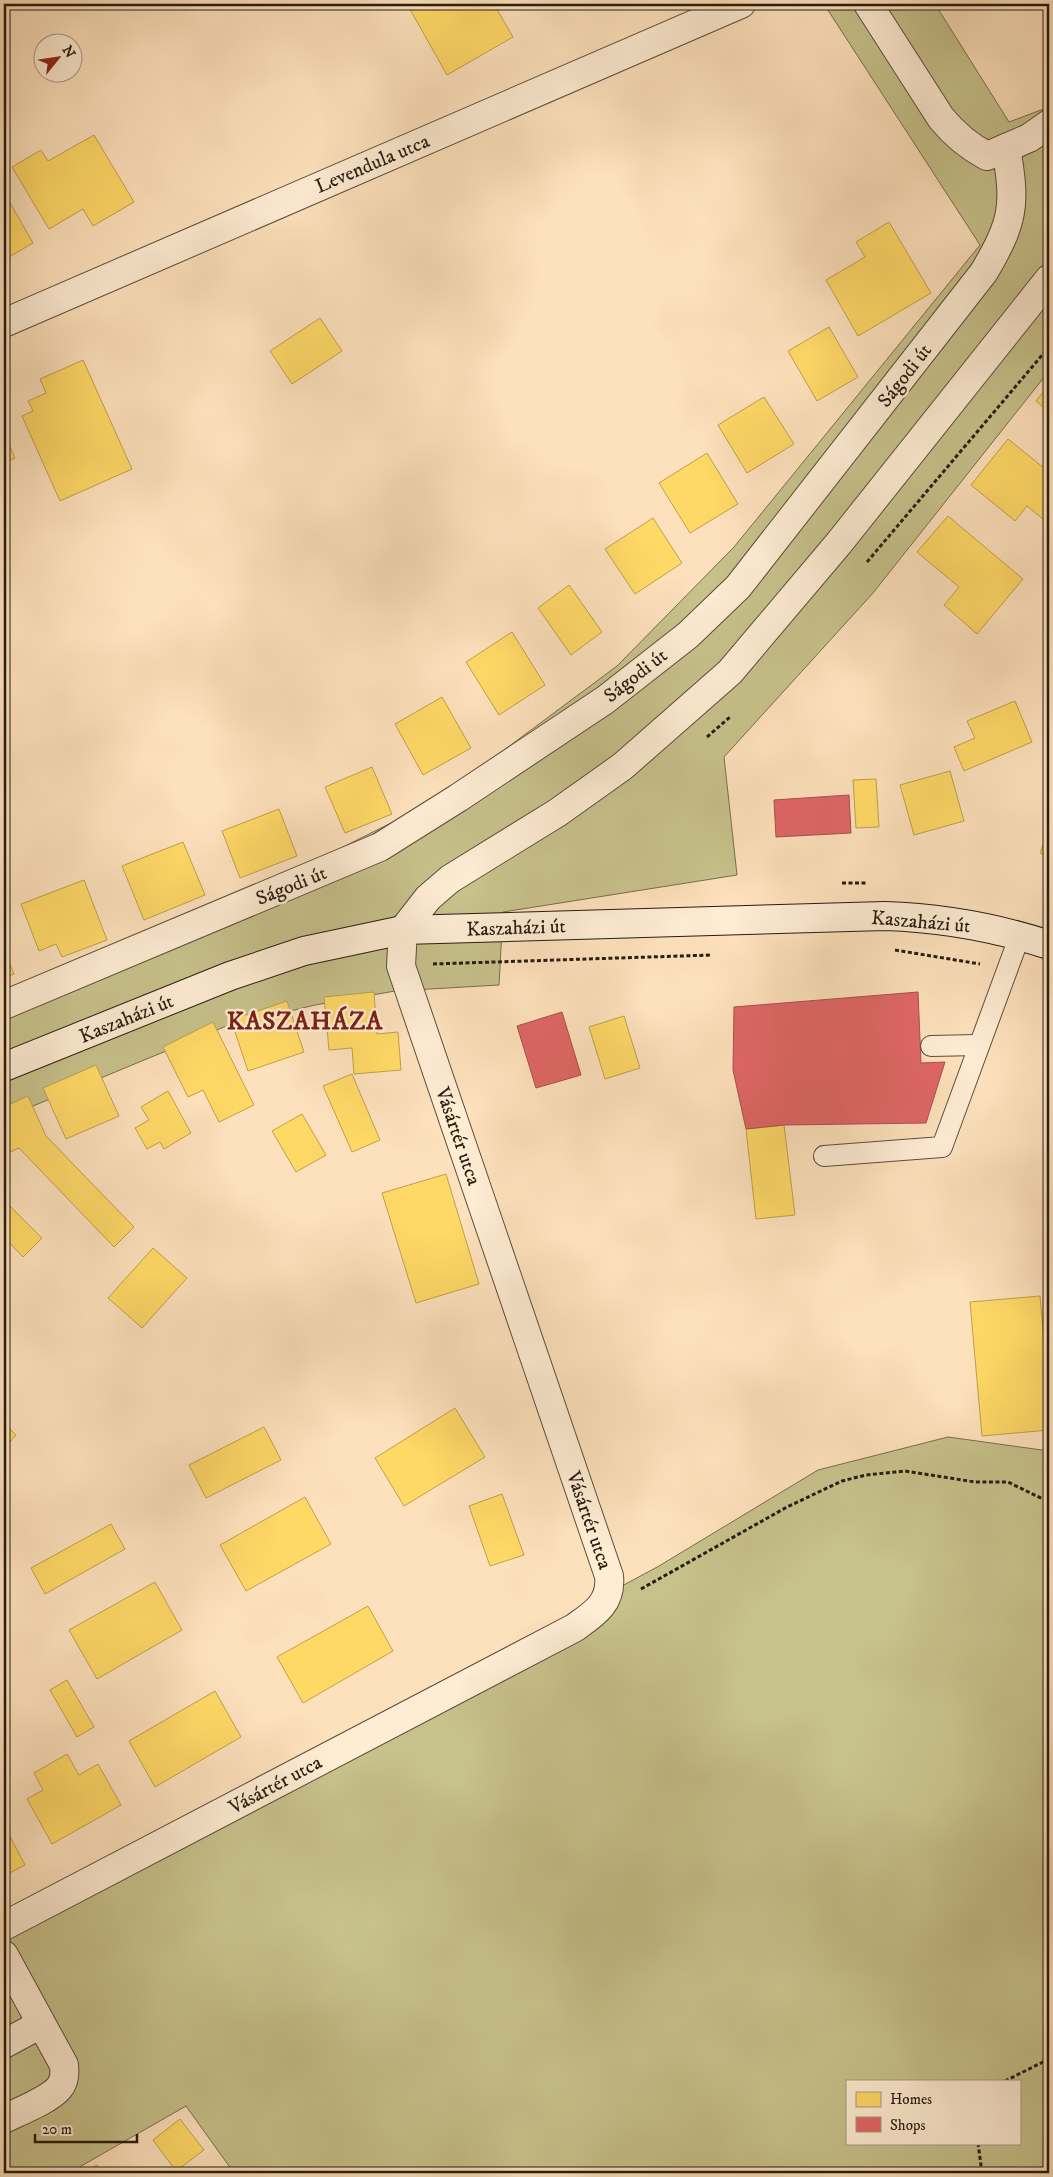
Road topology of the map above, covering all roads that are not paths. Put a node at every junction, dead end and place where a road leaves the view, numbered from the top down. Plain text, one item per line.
1 (741, 4) edge
2 (868, 4) edge
3 (1049, 124) edge
4 (1006, 148) junction
5 (1049, 279) edge
6 (4, 323) edge
7 (403, 930) junction
8 (1020, 935) junction
9 (1049, 945) edge
10 (4, 1005) edge
11 (978, 1045) junction
12 (931, 1046) dead end
13 (4, 1067) edge
14 (824, 1156) dead end
15 (4, 1926) edge
16 (4, 1955) edge
17 (41, 2024) junction
18 (4, 2044) edge
19 (4, 2120) edge

1 - 6 street, Levendula utca
2 - 4 street
3 - 4 street
4 - 10 street, Ságodi út
5 - 7 street
7 - 8 street, Kaszaházi út
7 - 13 street, Kaszaházi út
7 - 15 street, Vásártér utca
8 - 9 street, Kaszaházi út
8 - 11 lane
11 - 12 lane
11 - 14 lane
16 - 17 street
17 - 18 street
17 - 19 street

